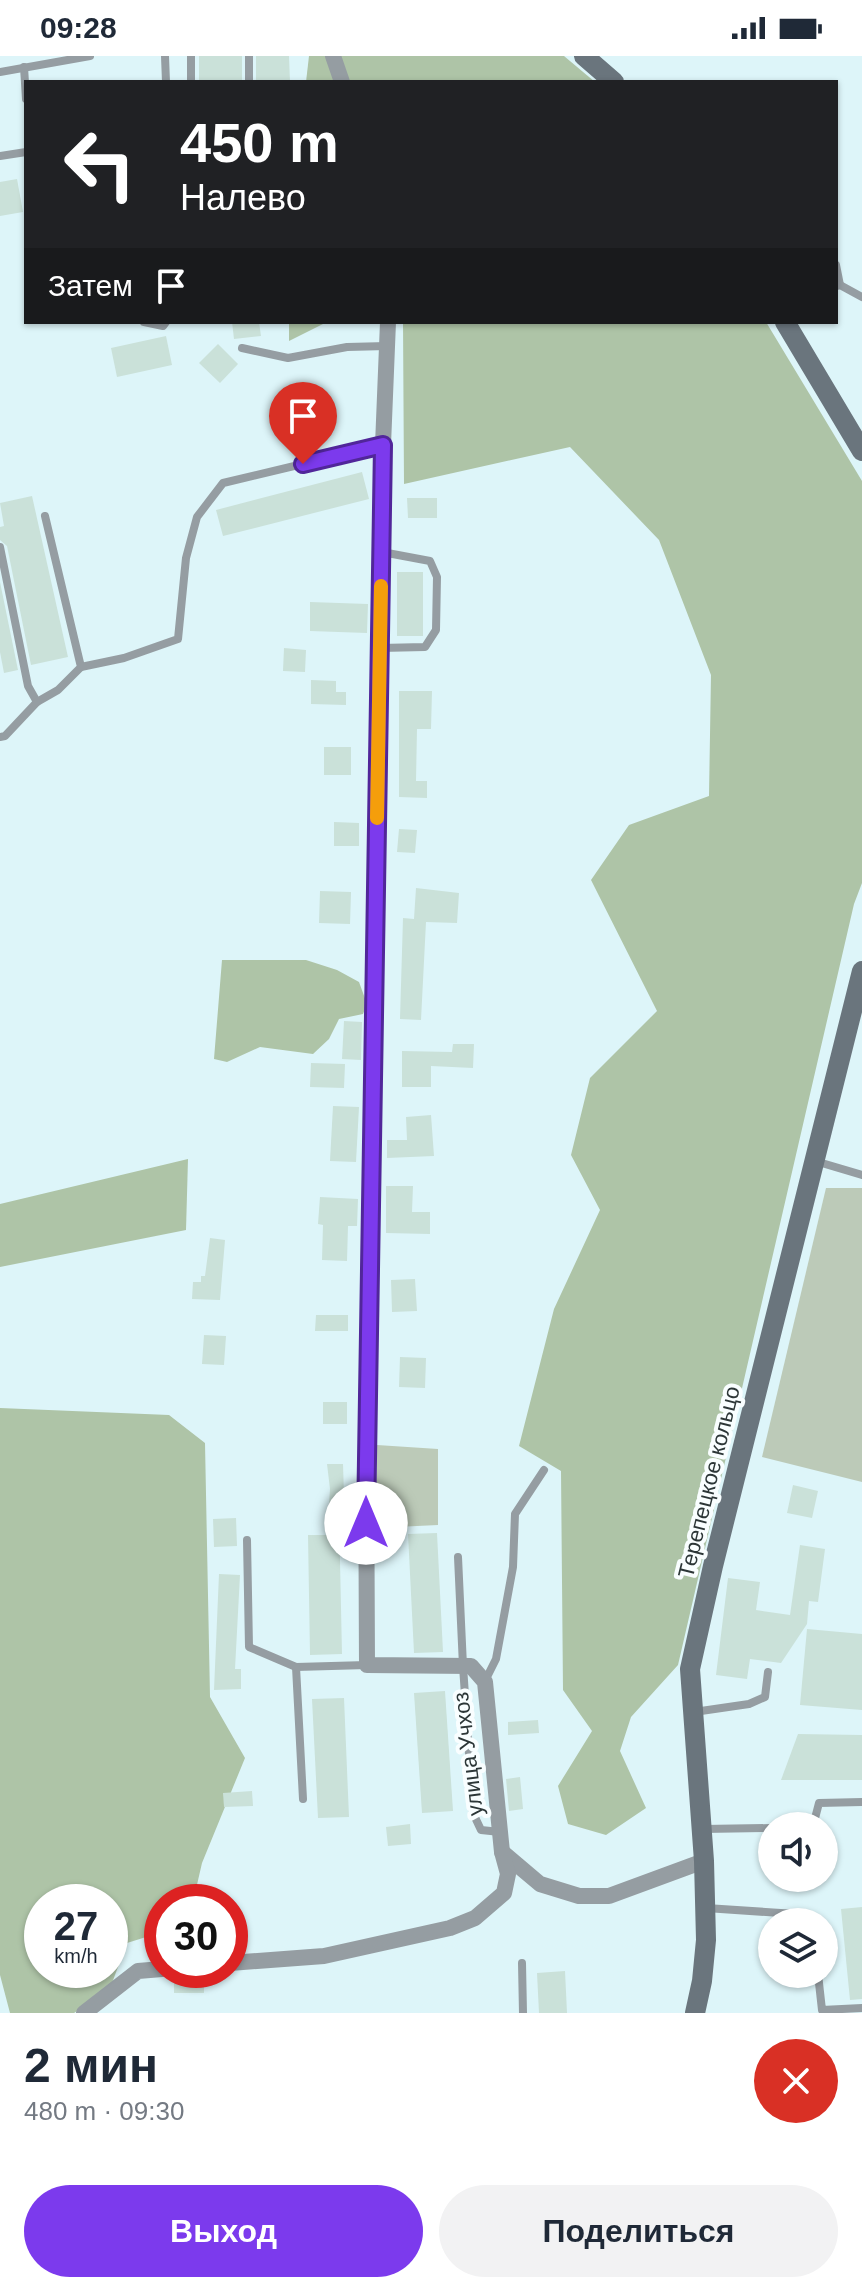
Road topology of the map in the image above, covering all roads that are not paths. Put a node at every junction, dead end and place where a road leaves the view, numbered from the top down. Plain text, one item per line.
1 (90, 56) edge
2 (165, 56) edge
3 (191, 56) edge
4 (249, 56) edge
5 (333, 56) edge
6 (586, 57) edge
7 (24, 67) junction
8 (0, 72) edge
9 (25, 80) edge
10 (166, 80) edge
11 (191, 80) edge
12 (249, 80) edge
13 (341, 80) edge
14 (612, 80) edge
15 (24, 152) edge
16 (0, 156) edge
17 (838, 285) edge
18 (862, 297) edge
19 (388, 324) edge
20 (786, 324) edge
21 (388, 346) junction
22 (242, 348) dead end
23 (383, 445) junction
24 (862, 451) edge
25 (45, 516) dead end
26 (0, 547) edge
27 (382, 552) junction
28 (380, 648) junction
29 (81, 667) junction
30 (37, 702) junction
31 (0, 737) edge
32 (862, 971) edge
33 (814, 1161) junction
34 (862, 1175) edge
35 (544, 1470) dead end
36 (247, 1540) dead end
37 (458, 1557) dead end
38 (367, 1665) junction
39 (463, 1666) junction
40 (296, 1667) junction
41 (768, 1672) dead end
42 (485, 1682) junction
43 (693, 1712) junction
44 (303, 1799) dead end
45 (862, 1802) edge
46 (817, 1812) edge
47 (758, 1828) edge
48 (702, 1829) junction
49 (500, 1832) junction
50 (502, 1852) junction
51 (704, 1861) junction
52 (706, 1908) junction
53 (758, 1911) edge
54 (248, 1962) edge
55 (522, 1963) dead end
56 (144, 1970) edge
57 (820, 1988) edge
58 (862, 2008) edge
59 (84, 2013) edge
60 (523, 2013) edge
61 (695, 2013) edge

1 - 7 lane
2 - 10 lane
3 - 11 lane
4 - 12 lane
5 - 13 street
6 - 14 street
7 - 8 lane
7 - 9 lane
15 - 16 lane
17 - 18 lane
19 - 21 street
20 - 24 street
21 - 22 lane
21 - 23 street
23 - 27 street
23 - 29 lane
25 - 29 lane
26 - 30 lane
27 - 28 street
27 - 28 lane
28 - 38 street
29 - 30 lane
30 - 31 lane
32 - 33 street, Терепецкое кольцо
33 - 34 lane
33 - 43 street, Терепецкое кольцо
35 - 42 lane
36 - 40 lane
37 - 39 lane
38 - 39 street, улица Учхоз
38 - 40 lane
39 - 42 street, улица Учхоз
39 - 49 lane
40 - 44 lane
41 - 43 lane
42 - 49 street, улица Учхоз
43 - 48 street, Терепецкое кольцо
45 - 46 lane
47 - 48 lane
48 - 51 street, Терепецкое кольцо
49 - 50 street, улица Учхоз
50 - 51 street
50 - 54 street, улица Учхоз
51 - 52 street, Терепецкое кольцо
52 - 53 lane
52 - 61 street, Терепецкое кольцо
55 - 60 lane
56 - 59 street
57 - 58 lane

